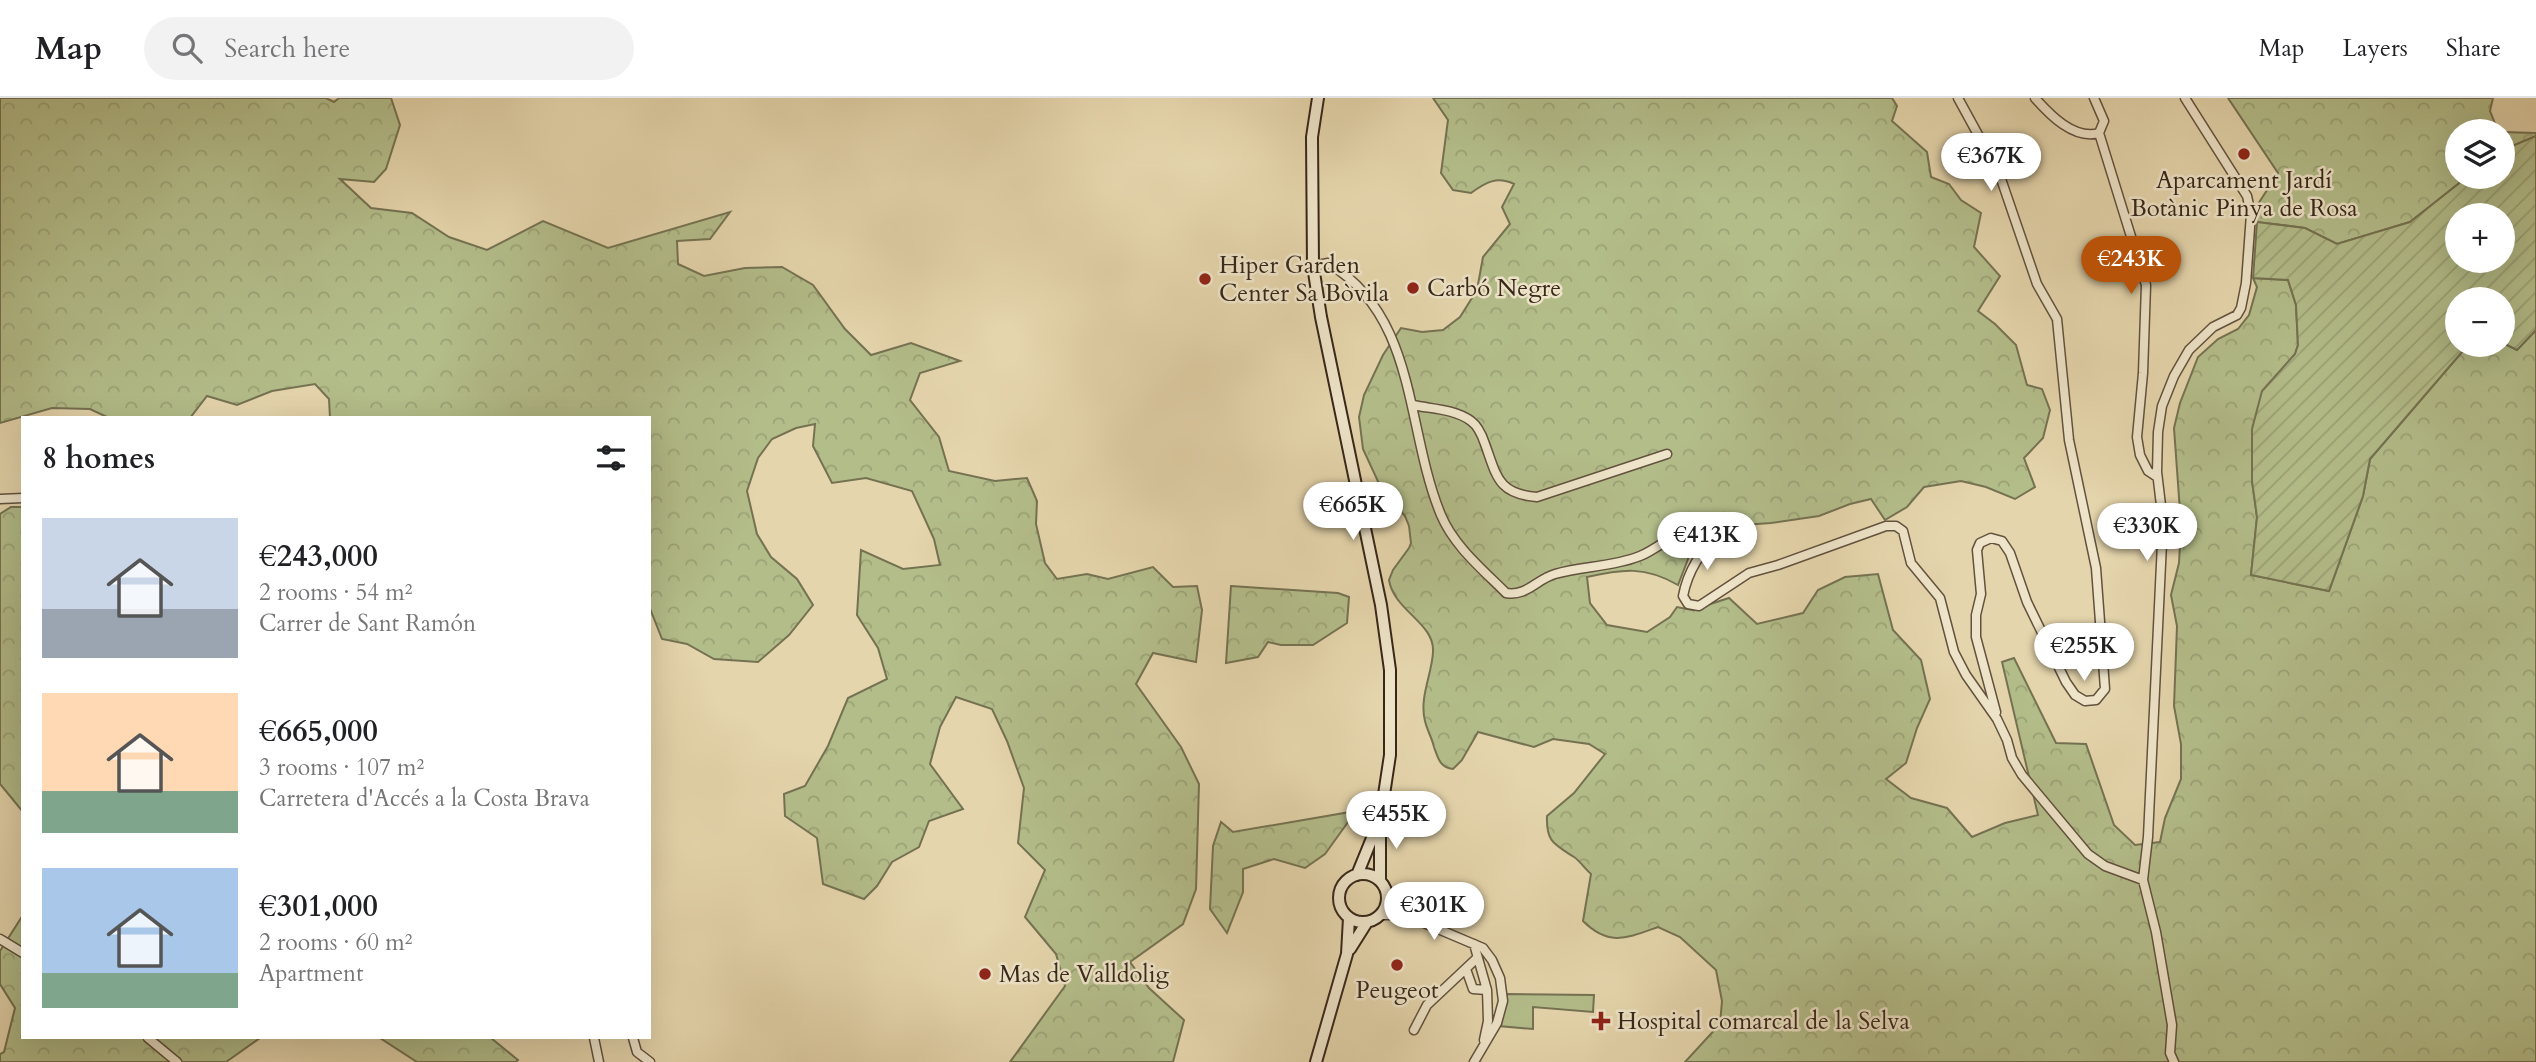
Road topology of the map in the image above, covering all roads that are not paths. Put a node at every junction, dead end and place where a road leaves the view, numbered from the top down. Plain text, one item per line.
1 (1318, 98) edge
2 (1958, 98) edge
3 (2035, 98) edge
4 (2094, 98) edge
5 (2185, 98) edge
6 (2099, 133) junction
7 (1313, 265) junction
8 (1413, 405) junction
9 (1667, 453) dead end
10 (2157, 477) junction
11 (21, 498) edge
12 (0, 499) edge
13 (1997, 719) junction
14 (1380, 821) junction
15 (1357, 875) junction
16 (2143, 880) junction
17 (1380, 881) junction
18 (1387, 900) junction
19 (1381, 915) junction
20 (1405, 915) junction
21 (1349, 918) junction
22 (1367, 922) junction
23 (0, 939) edge
24 (1474, 944) junction
25 (21, 952) edge
26 (1347, 954) junction
27 (1477, 958) junction
28 (1492, 960) junction
29 (1466, 969) junction
30 (1487, 990) junction
31 (1415, 1030) dead end
32 (149, 1039) edge
33 (594, 1039) edge
34 (633, 1039) edge
35 (1483, 1045) junction
36 (637, 1052) junction
37 (177, 1062) edge
38 (598, 1062) edge
39 (639, 1062) edge
40 (650, 1062) edge
41 (1316, 1062) edge
42 (1474, 1062) edge
43 (2174, 1062) edge

1 - 7 main road
2 - 13 street
3 - 6 street
4 - 6 street
5 - 10 street
6 - 10 street
7 - 8 street
7 - 14 main road
8 - 9 street
8 - 13 street
10 - 16 street
11 - 12 street
13 - 16 street
14 - 15 main road
14 - 17 main road
15 - 17 main road
15 - 21 main road
16 - 43 street
17 - 18 main road
18 - 19 main road
18 - 20 street
19 - 20 street
19 - 22 main road
20 - 24 street
21 - 22 main road
21 - 26 main road
22 - 26 main road
23 - 25 street
24 - 27 street
24 - 28 street
26 - 41 main road
27 - 28 street
27 - 29 street
27 - 30 street
28 - 35 street
29 - 30 street
29 - 31 street
30 - 35 street
32 - 37 street
33 - 38 street
34 - 36 street
35 - 42 street
36 - 39 street
36 - 40 street

